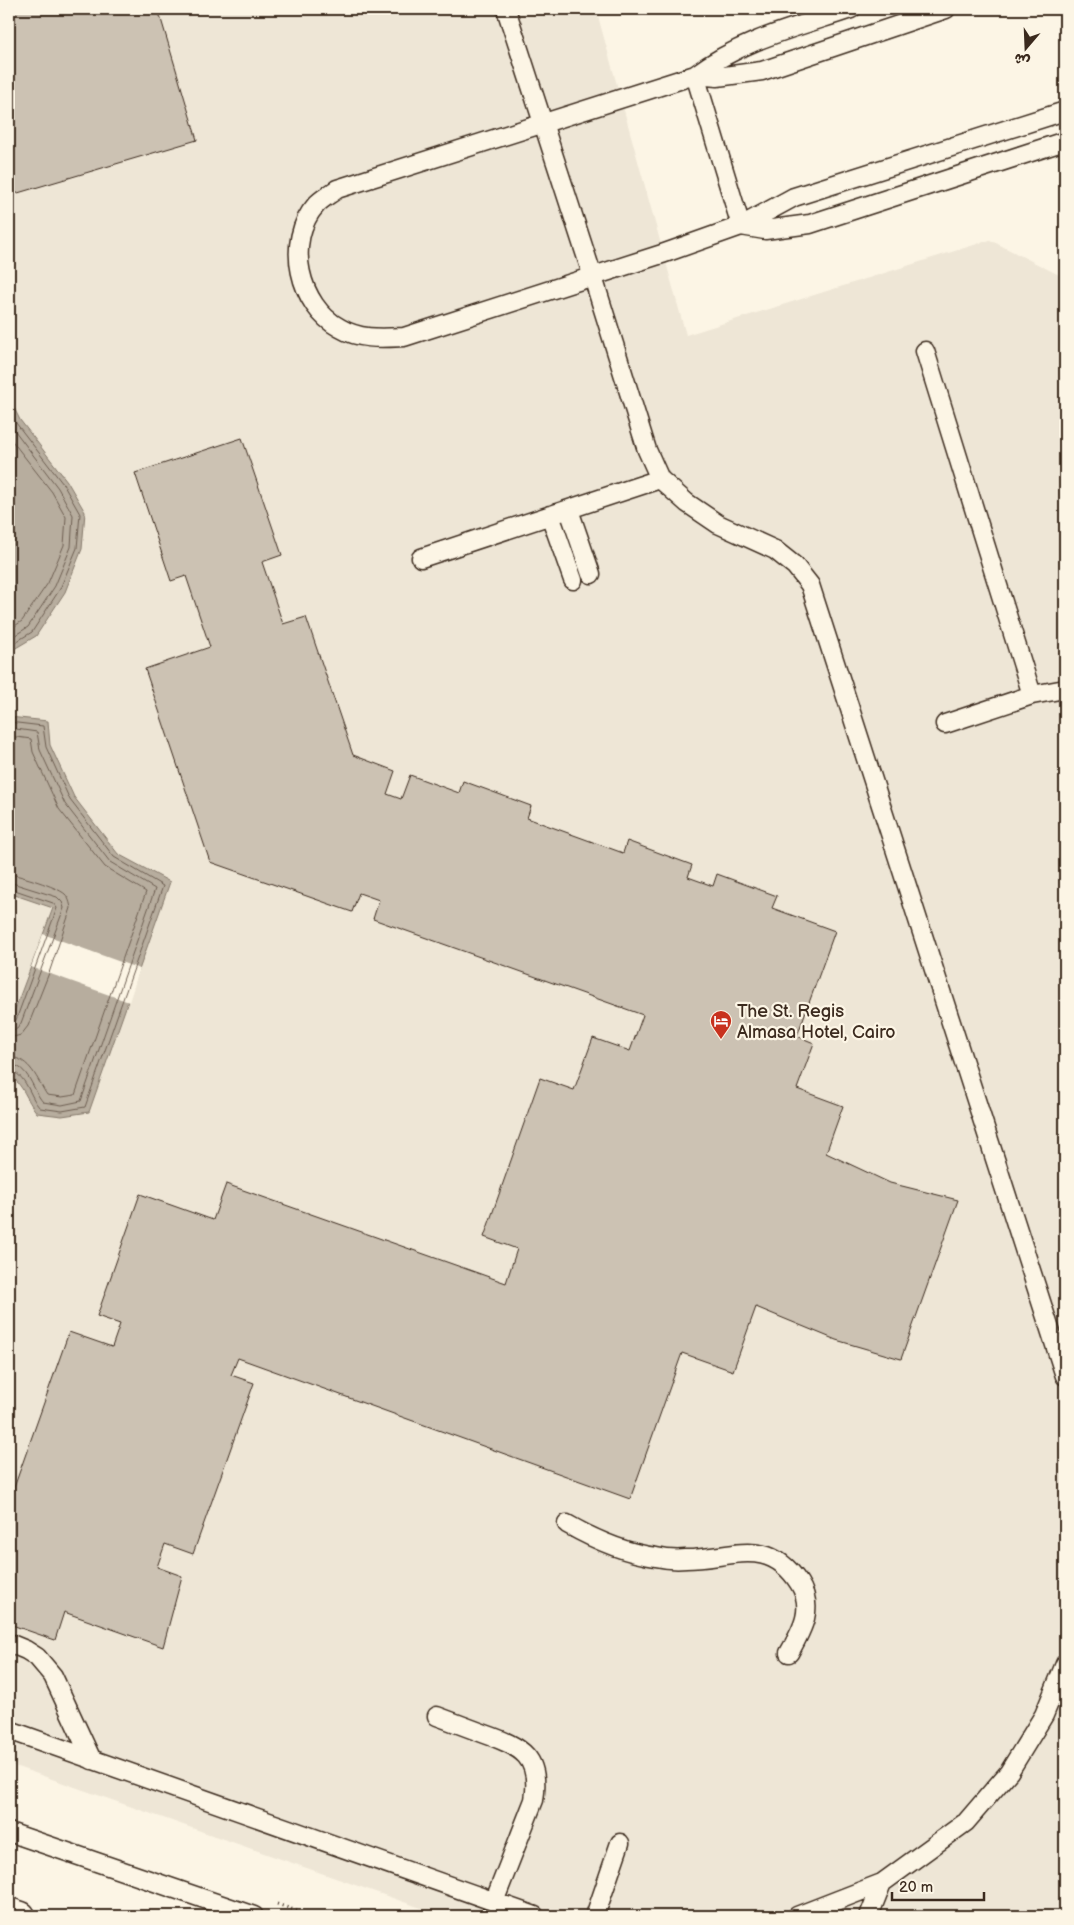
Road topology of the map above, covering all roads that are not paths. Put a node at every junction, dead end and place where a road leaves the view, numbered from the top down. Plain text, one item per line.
1 (506, 9) edge
2 (851, 9) edge
3 (946, 9) edge
4 (695, 75) junction
5 (1065, 111) edge
6 (543, 123) junction
7 (1065, 141) edge
8 (742, 226) junction
9 (594, 276) junction
10 (925, 351) dead end
11 (660, 479) junction
12 (568, 510) junction
13 (550, 516) junction
14 (421, 558) dead end
15 (591, 574) dead end
16 (573, 580) dead end
17 (1065, 689) edge
18 (1032, 695) junction
19 (944, 724) dead end
20 (1065, 1376) edge
21 (567, 1524) dead end
22 (9, 1643) edge
23 (789, 1653) dead end
24 (1065, 1664) edge
25 (437, 1716) dead end
26 (9, 1730) edge
27 (92, 1760) junction
28 (9, 1832) edge
29 (620, 1843) dead end
30 (882, 1883) junction
31 (494, 1902) junction
32 (9, 1912) edge
33 (21, 1916) edge
34 (254, 1916) edge
35 (535, 1916) edge
36 (595, 1916) edge
37 (797, 1916) edge
38 (869, 1916) edge

1 - 6 lane
2 - 4 lane
3 - 4 lane
4 - 6 lane
4 - 8 lane
5 - 8 lane
6 - 9 lane
6 - 9 lane
7 - 8 lane
8 - 9 lane
9 - 11 lane
10 - 18 lane
11 - 12 lane
11 - 20 lane
12 - 13 lane
12 - 15 lane
13 - 14 lane
13 - 16 lane
17 - 18 lane
18 - 19 lane
21 - 23 lane
22 - 27 lane
24 - 30 lane
25 - 31 lane
26 - 27 lane
27 - 31 lane
28 - 34 lane
29 - 36 lane
30 - 37 lane
30 - 38 lane
31 - 35 lane
32 - 33 street

